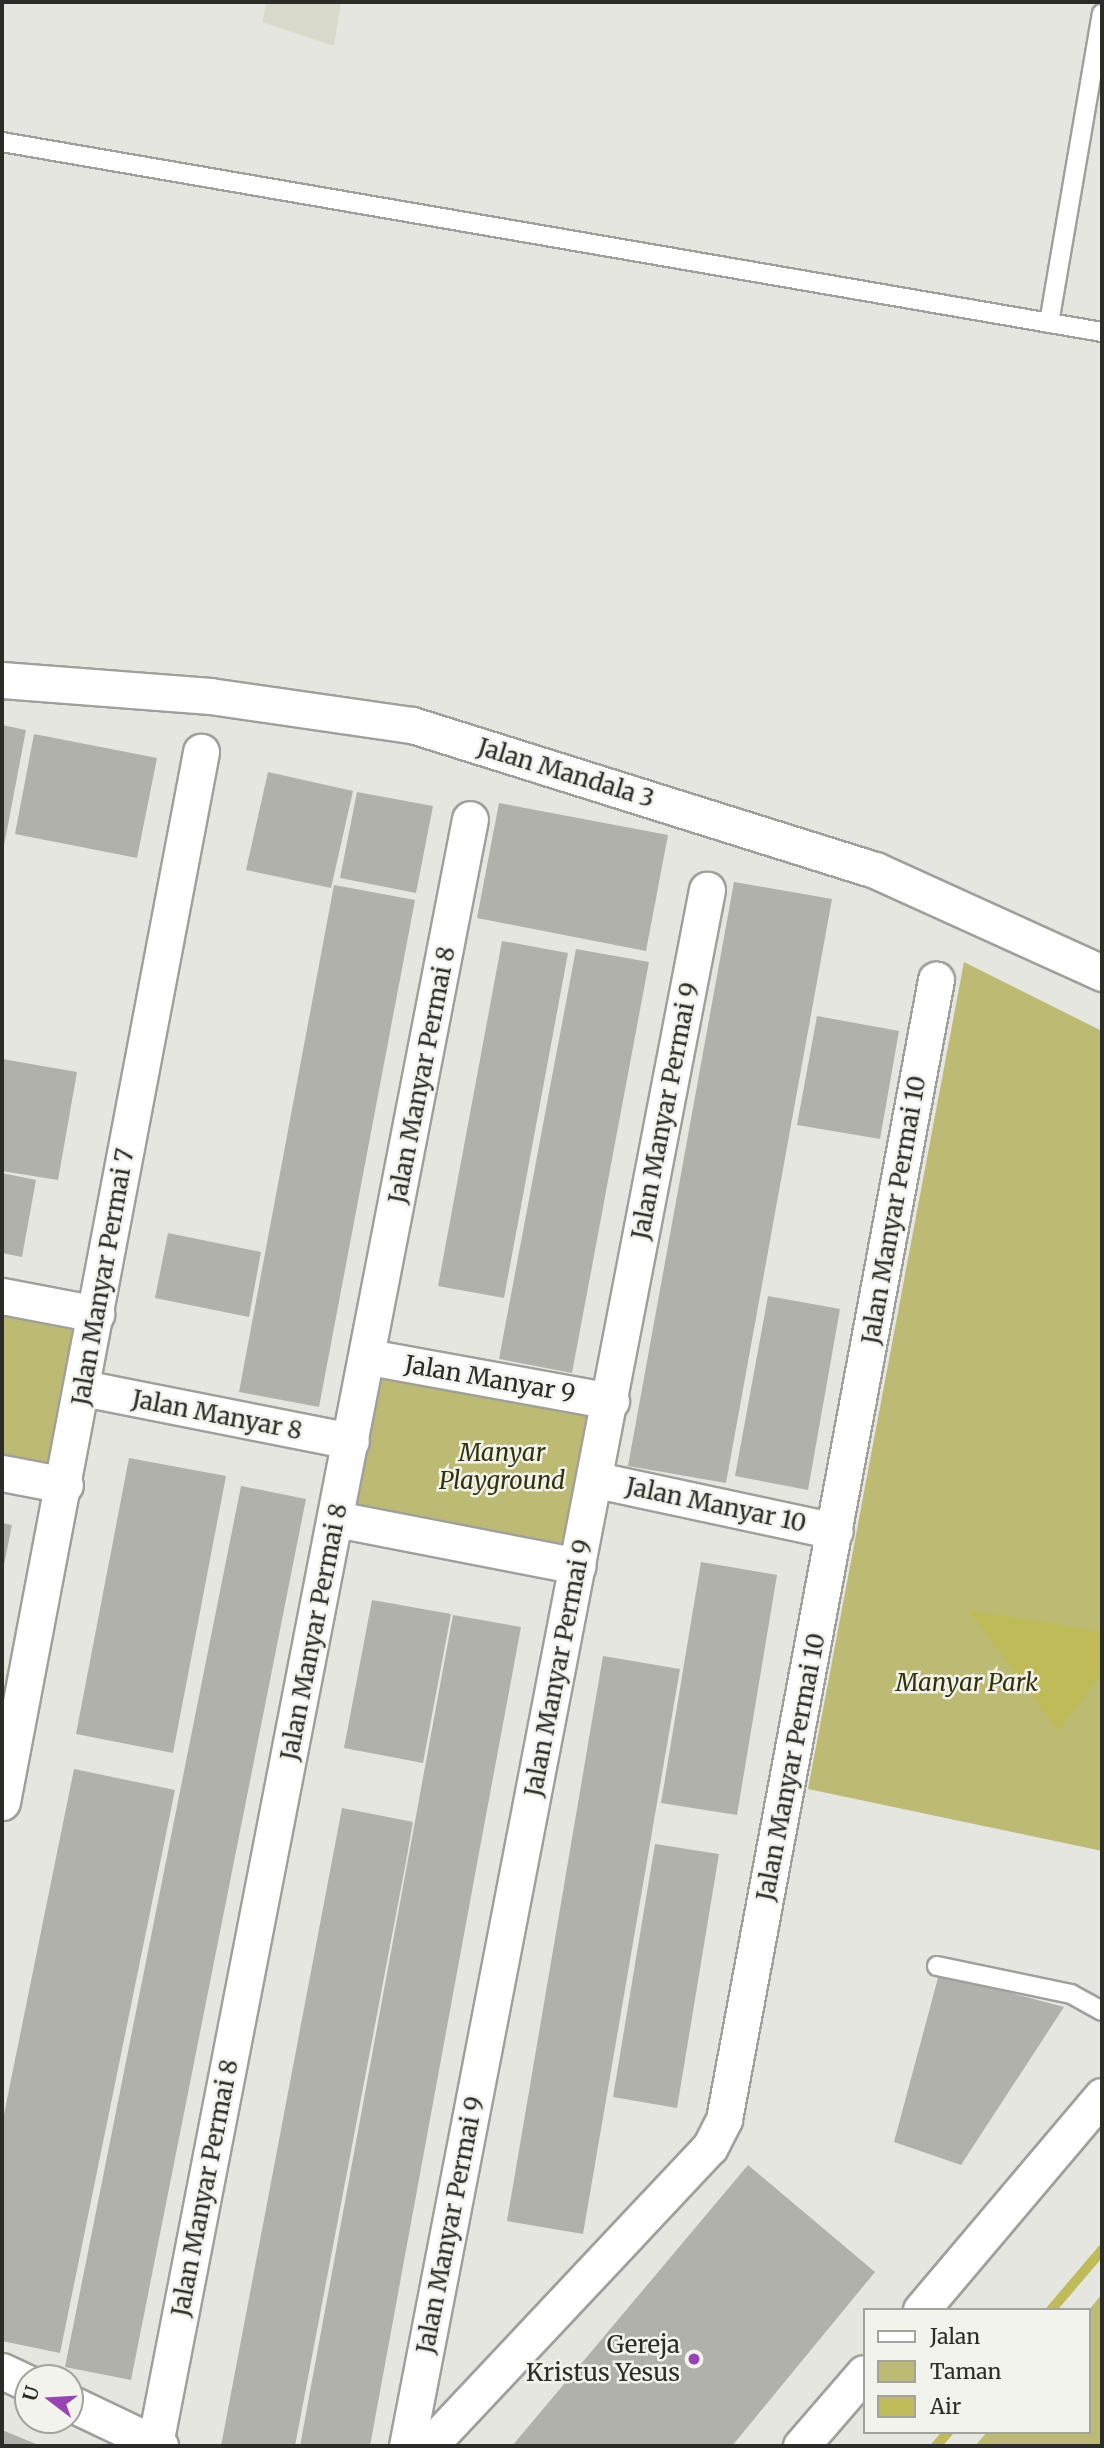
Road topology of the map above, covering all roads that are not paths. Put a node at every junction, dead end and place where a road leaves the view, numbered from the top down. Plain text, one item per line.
1 (1102, 14) edge
2 (2, 142) edge
3 (1049, 323) junction
4 (1102, 332) edge
5 (2, 680) edge
6 (201, 752) dead end
7 (470, 819) dead end
8 (707, 890) dead end
9 (1102, 973) edge
10 (936, 980) dead end
11 (2, 1296) edge
12 (96, 1314) junction
13 (369, 1357) junction
14 (83, 1388) junction
15 (611, 1401) junction
16 (351, 1441) junction
17 (2, 1473) edge
18 (597, 1480) junction
19 (65, 1485) junction
20 (336, 1519) junction
21 (835, 1531) junction
22 (577, 1566) junction
23 (2, 1802) edge
24 (937, 1966) dead end
25 (1102, 2011) edge
26 (1102, 2096) edge
27 (923, 2308) edge
28 (862, 2376) edge
29 (84, 2410) edge
30 (158, 2445) edge
31 (407, 2446) edge
32 (429, 2446) edge
33 (801, 2446) edge

1 - 3 lane
2 - 3 lane
3 - 4 lane
5 - 9 street, Jalan Mandala 3
6 - 12 street, Jalan Manyar Permai 7
7 - 13 street, Jalan Manyar Permai 8
8 - 15 street, Jalan Manyar Permai 9
10 - 21 street, Jalan Manyar Permai 10
11 - 12 street
12 - 14 street, Jalan Manyar Permai 7
13 - 15 street, Jalan Manyar 9
13 - 16 street, Jalan Manyar Permai 8
14 - 16 street, Jalan Manyar 8
14 - 19 street, Jalan Manyar Permai 7
15 - 18 street, Jalan Manyar Permai 9
16 - 20 street, Jalan Manyar Permai 8
17 - 19 street
18 - 21 street, Jalan Manyar 10
18 - 22 street, Jalan Manyar Permai 9
19 - 23 street, Jalan Manyar Permai 7
20 - 22 street
20 - 30 street, Jalan Manyar Permai 8
21 - 32 street, Jalan Manyar Permai 10
22 - 31 street, Jalan Manyar Permai 9
24 - 25 lane
26 - 27 street
28 - 33 street
29 - 30 street

